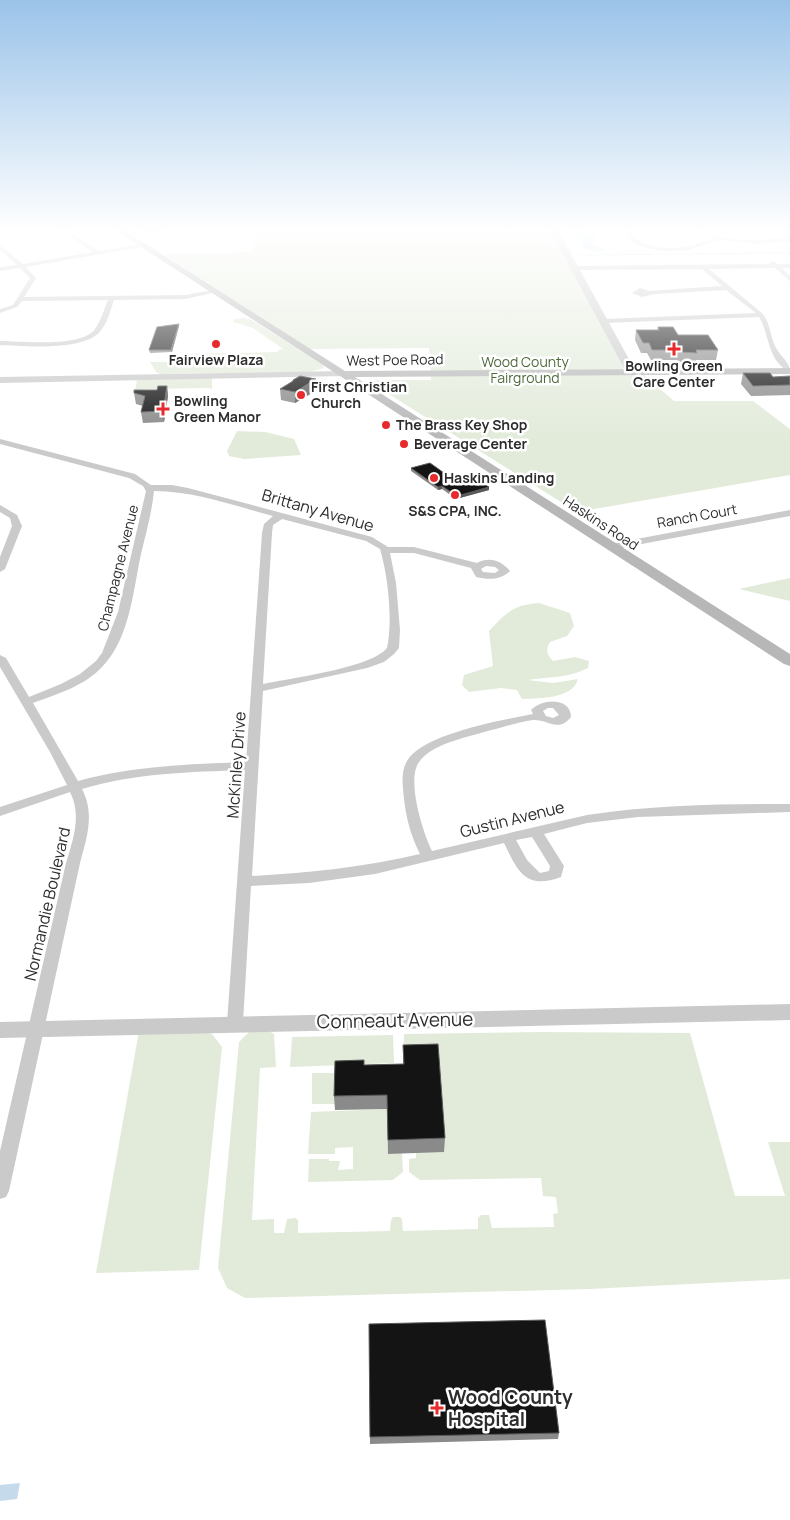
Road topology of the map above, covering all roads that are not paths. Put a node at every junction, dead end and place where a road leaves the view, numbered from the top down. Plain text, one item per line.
1 (18, 301) edge
2 (111, 301) edge
3 (228, 301) edge
4 (593, 301) edge
5 (745, 301) edge
6 (0, 311) edge
7 (760, 315) junction
8 (604, 321) junction
9 (0, 343) edge
10 (790, 370) edge
11 (631, 372) junction
12 (342, 374) junction
13 (0, 380) edge
14 (0, 441) edge
15 (149, 488) junction
16 (0, 508) edge
17 (790, 514) edge
18 (281, 515) junction
19 (610, 546) junction
20 (385, 550) junction
21 (477, 566) dead end
22 (0, 569) edge
23 (0, 658) edge
24 (790, 661) edge
25 (258, 688) junction
26 (26, 702) junction
27 (538, 716) dead end
28 (252, 766) junction
29 (75, 786) junction
30 (790, 808) edge
31 (0, 812) edge
32 (535, 831) junction
33 (508, 837) junction
34 (429, 857) junction
35 (245, 881) junction
36 (790, 1012) edge
37 (235, 1023) junction
38 (37, 1028) junction
39 (0, 1030) edge
40 (0, 1191) edge

1 - 6 street
2 - 9 street
3 - 12 main road, Haskins Road
4 - 8 street
5 - 7 street
7 - 8 street
7 - 10 street
8 - 11 street
10 - 11 main road, West Poe Road
11 - 12 main road, West Poe Road
12 - 13 street, West Poe Road
12 - 19 main road, Haskins Road
14 - 15 street, Champagne Avenue
15 - 18 street, Brittany Avenue
15 - 26 street, Champagne Avenue
16 - 22 street
17 - 19 street, Ranch Court
18 - 20 street, Brittany Avenue
18 - 25 street, McKinley Drive
19 - 24 main road, Haskins Road
20 - 21 street
20 - 25 street, Brittany Avenue
23 - 26 street, Normandie Boulevard
25 - 28 street, McKinley Drive
26 - 29 street, Normandie Boulevard
27 - 34 street
28 - 29 street
28 - 35 street, McKinley Drive
29 - 31 street
29 - 38 street, Normandie Boulevard
30 - 32 street, Gustin Avenue
32 - 33 street, Gustin Avenue
32 - 33 street
33 - 34 street, Gustin Avenue
34 - 35 street, Gustin Avenue
35 - 37 street, McKinley Drive
36 - 37 street, Conneaut Avenue
37 - 38 street, Conneaut Avenue
38 - 39 street, Conneaut Avenue
38 - 40 street, Normandie Boulevard

